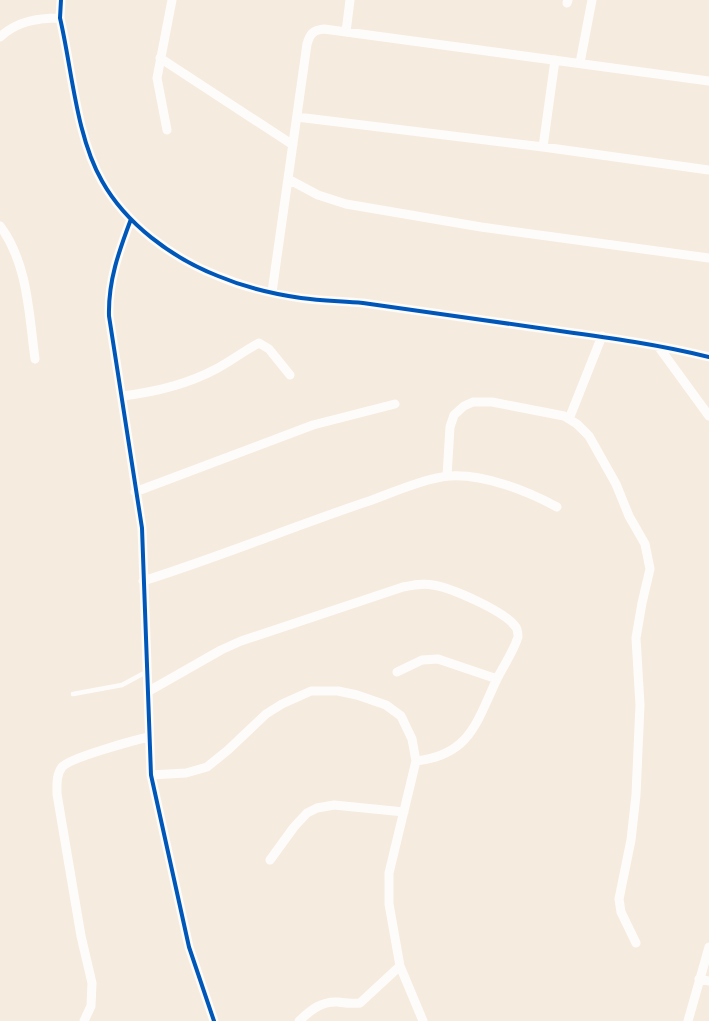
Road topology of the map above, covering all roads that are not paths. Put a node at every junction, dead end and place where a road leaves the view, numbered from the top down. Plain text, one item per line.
1 (61, 0) edge
2 (172, 0) edge
3 (350, 0) edge
4 (592, 0) edge
5 (60, 18) junction
6 (346, 32) junction
7 (0, 37) edge
8 (160, 58) junction
9 (555, 60) junction
10 (580, 63) junction
11 (709, 81) edge
12 (297, 117) junction
13 (167, 130) dead end
14 (293, 145) junction
15 (543, 147) junction
16 (709, 170) edge
17 (288, 179) junction
18 (131, 219) junction
19 (0, 226) edge
20 (709, 258) edge
21 (272, 292) junction
22 (602, 336) junction
23 (658, 346) junction
24 (709, 357) edge
25 (36, 359) dead end
26 (290, 375) dead end
27 (122, 396) junction
28 (395, 404) dead end
29 (709, 416) edge
30 (569, 419) junction
31 (447, 476) junction
32 (135, 492) junction
33 (557, 507) dead end
34 (143, 581) junction
35 (148, 671) junction
36 (398, 672) dead end
37 (497, 679) junction
38 (149, 691) junction
39 (73, 694) dead end
40 (149, 737) junction
41 (416, 761) junction
42 (151, 775) junction
43 (404, 812) junction
44 (270, 860) dead end
45 (636, 943) dead end
46 (709, 947) edge
47 (400, 966) junction
48 (699, 979) junction
49 (709, 981) edge
50 (211, 1019) edge
51 (84, 1021) edge
52 (299, 1021) edge
53 (423, 1021) edge
54 (688, 1021) edge

1 - 5 street
2 - 8 street
3 - 6 street
4 - 10 street
5 - 7 street
5 - 18 street
6 - 9 street
6 - 12 street
8 - 13 street
8 - 14 street
9 - 10 street
9 - 15 street
10 - 11 street
12 - 14 street
12 - 15 street
14 - 17 street
15 - 16 street
17 - 20 street
17 - 21 street
18 - 21 street
18 - 27 street
19 - 25 street
21 - 22 street
22 - 23 street
22 - 30 street
23 - 24 street
23 - 29 street
26 - 27 street
27 - 32 street
28 - 32 street
30 - 31 street
30 - 45 street
31 - 33 street
31 - 34 street
32 - 34 street
34 - 35 street
35 - 38 street
35 - 39 lane
36 - 37 street
37 - 38 street
37 - 41 street
38 - 40 street
40 - 42 street
40 - 51 street
41 - 42 street
41 - 43 street
42 - 50 street
43 - 44 street
43 - 47 street
46 - 48 street
47 - 52 street
47 - 53 street
48 - 49 street
48 - 54 street

